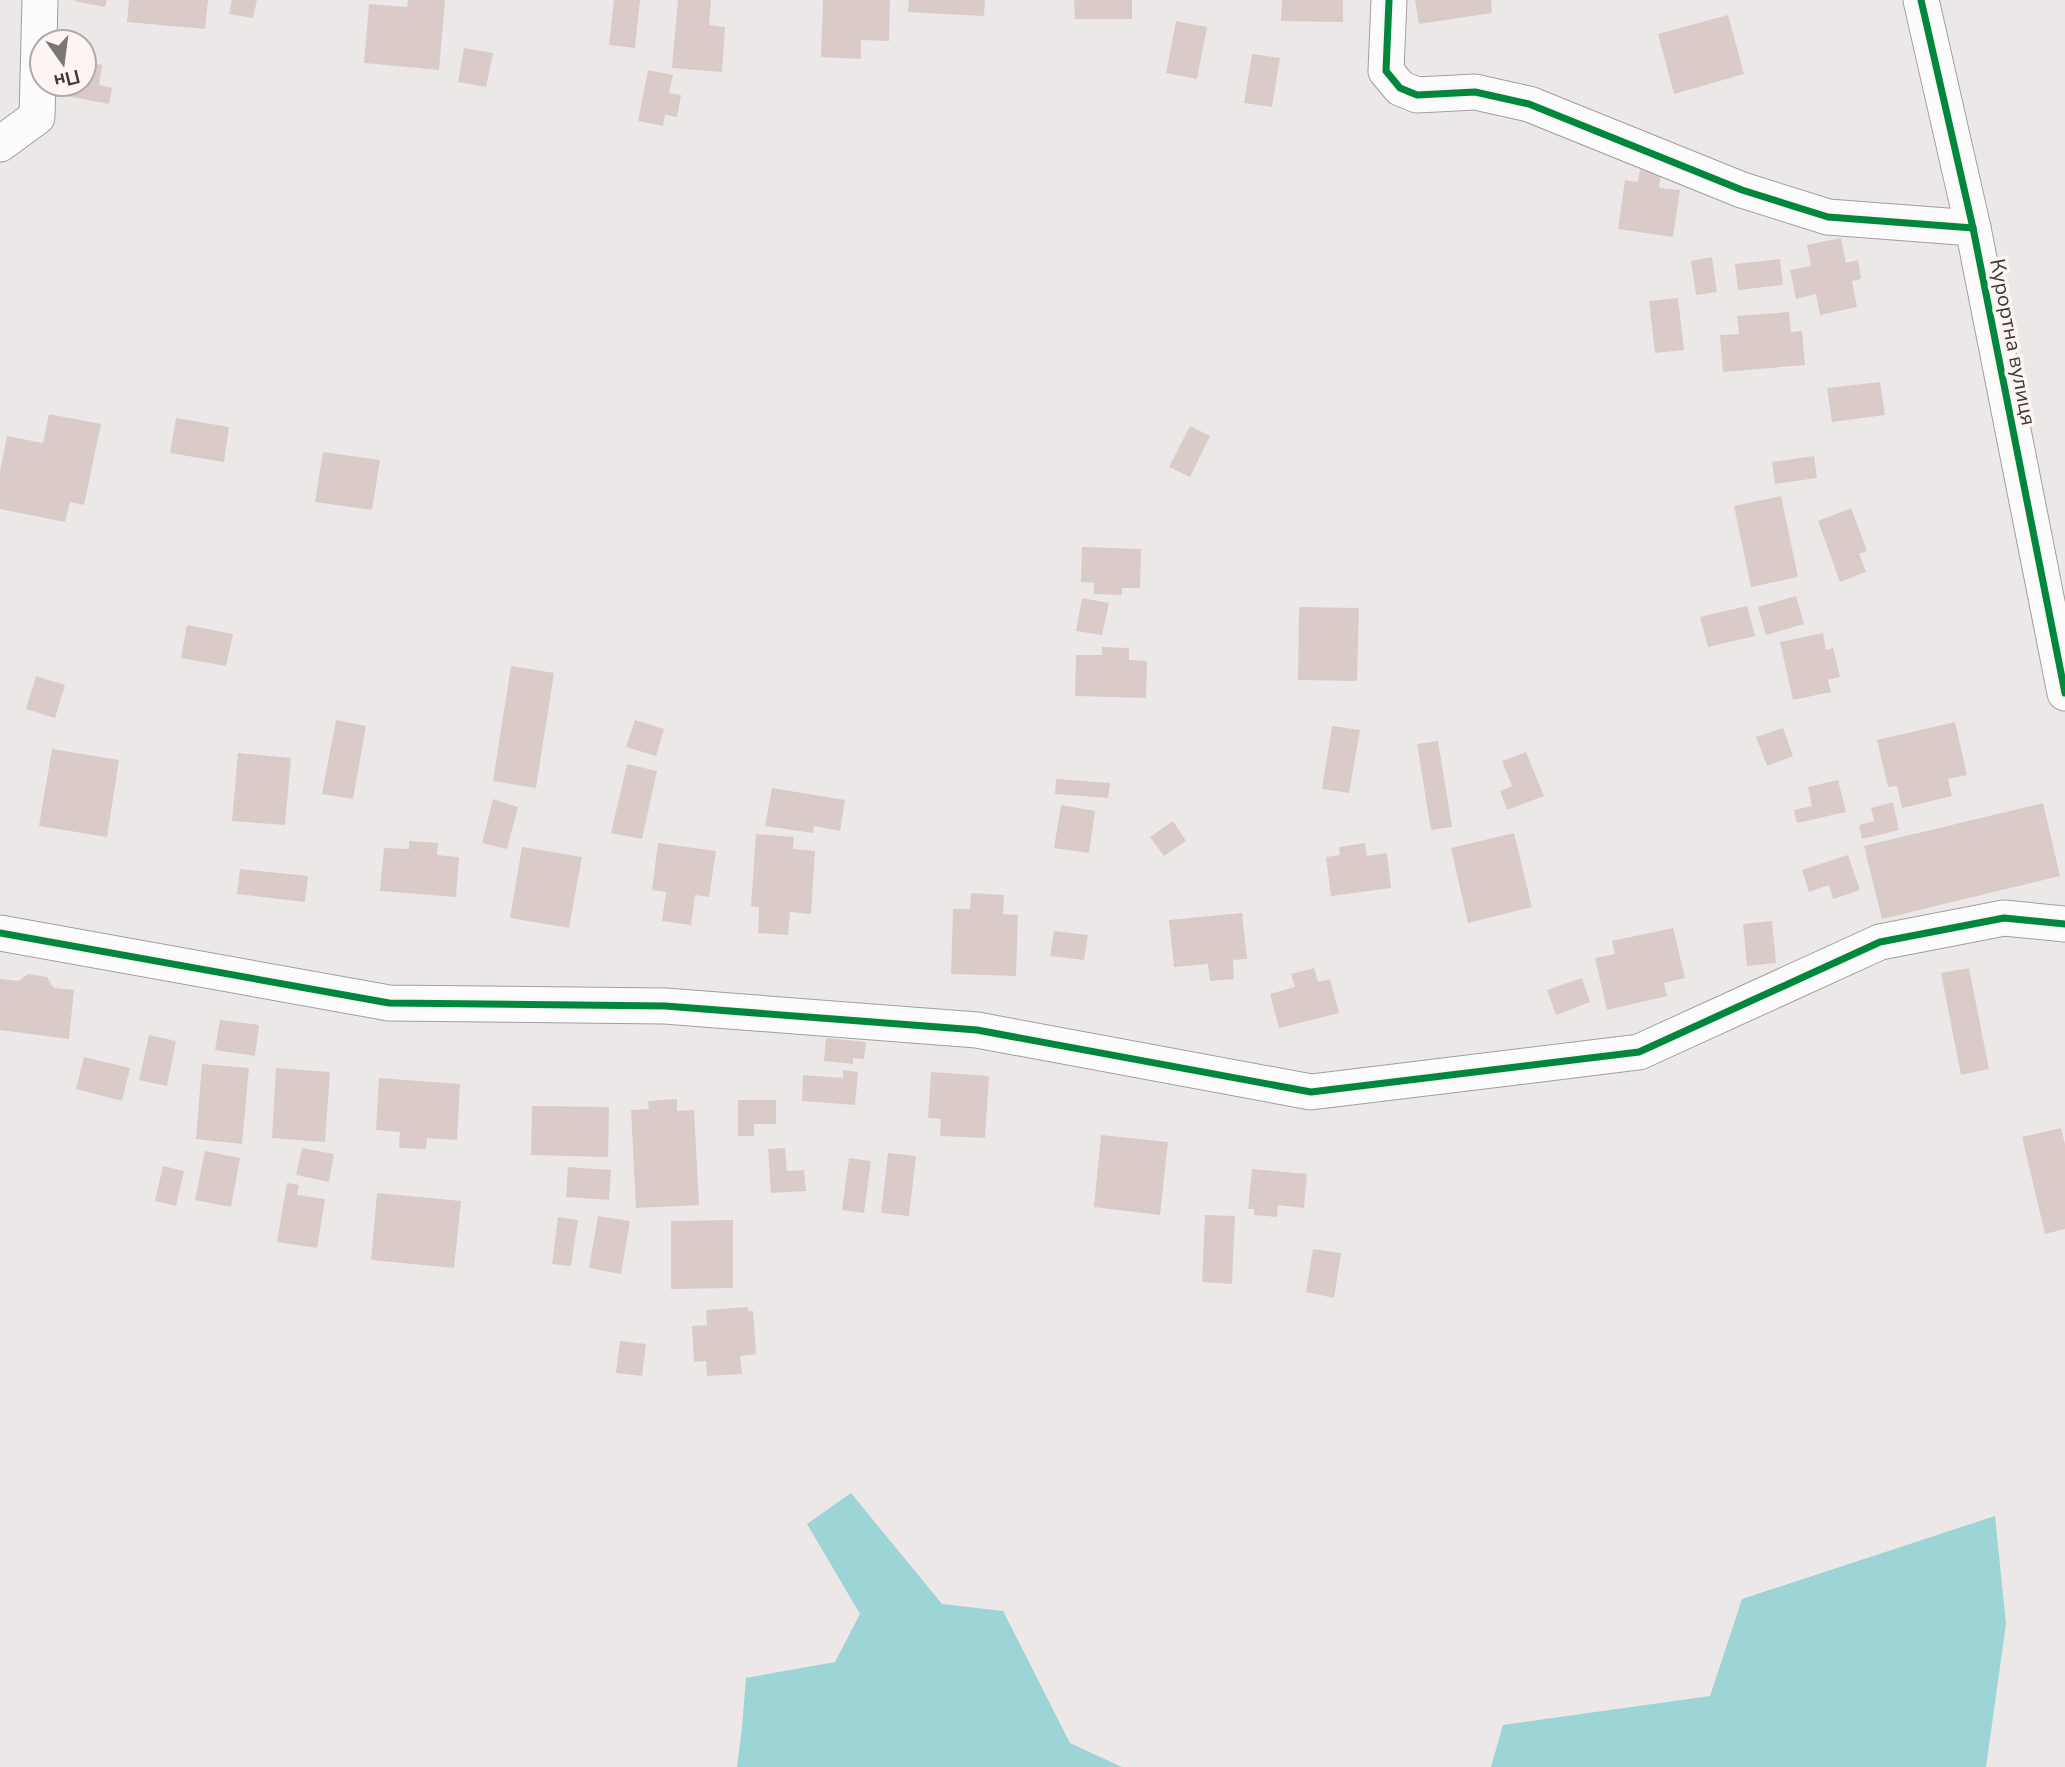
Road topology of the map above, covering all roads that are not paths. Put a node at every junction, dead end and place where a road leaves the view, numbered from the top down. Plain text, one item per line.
1 (40, 0) edge
2 (1389, 0) edge
3 (1921, 0) edge
4 (0, 144) edge
5 (1973, 228) junction
6 (2065, 693) edge
7 (2065, 924) edge
8 (0, 933) edge

1 - 4 street
2 - 5 street
3 - 5 street, Курортна вулиця
5 - 6 street, Курортна вулиця
7 - 8 street

